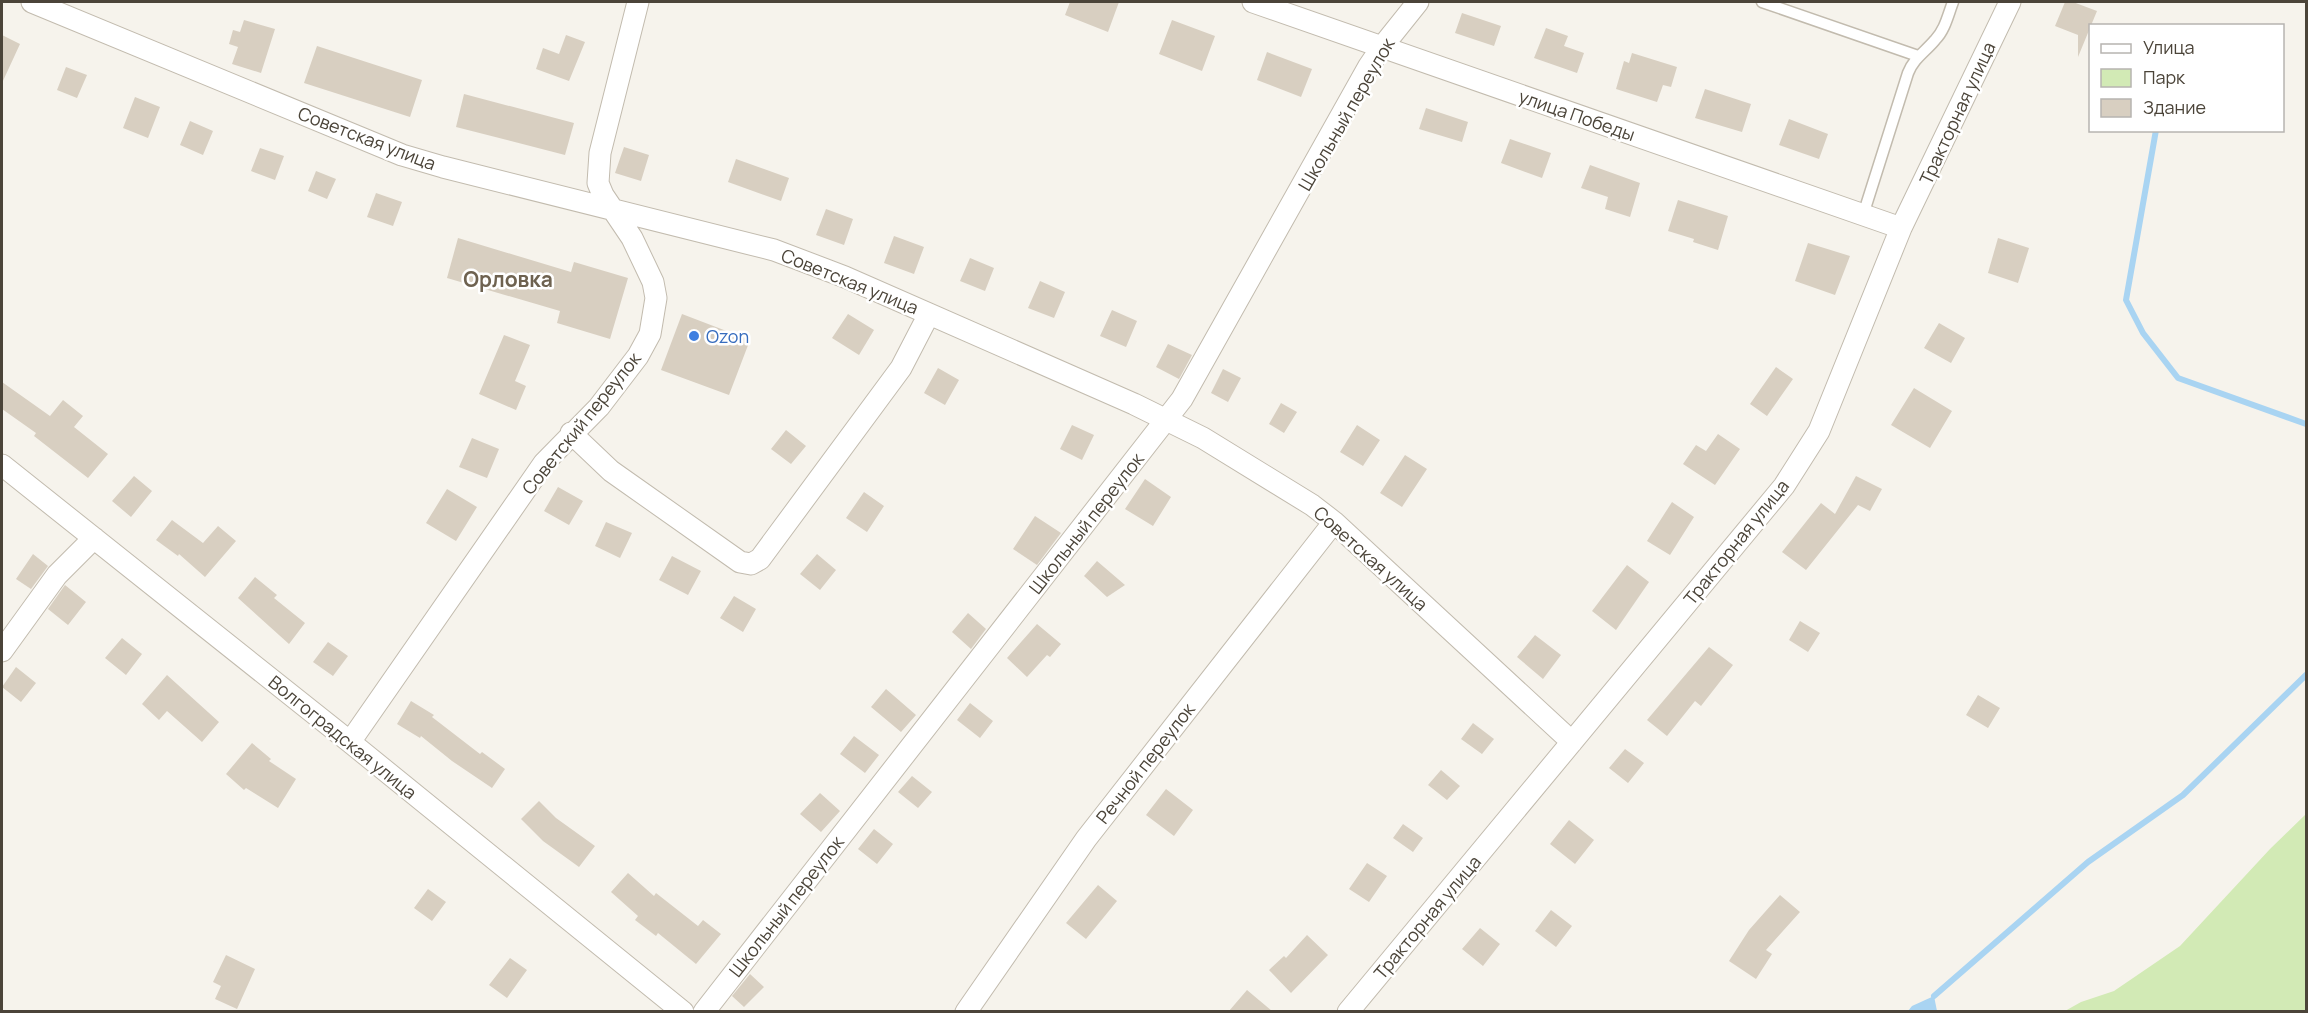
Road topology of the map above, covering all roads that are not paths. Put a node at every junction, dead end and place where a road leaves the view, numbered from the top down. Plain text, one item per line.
1 (32, 2) edge
2 (639, 2) edge
3 (1252, 2) edge
4 (1418, 2) edge
5 (1762, 2) edge
6 (1953, 2) edge
7 (2010, 2) edge
8 (1382, 47) junction
9 (1918, 56) junction
10 (612, 209) junction
11 (1863, 214) junction
12 (1901, 228) junction
13 (929, 314) junction
14 (1166, 420) junction
15 (571, 433) junction
16 (2, 465) edge
17 (1334, 522) junction
18 (94, 538) junction
19 (2, 651) edge
20 (350, 742) junction
21 (1572, 742) junction
22 (683, 1011) edge
23 (704, 1011) edge
24 (966, 1011) edge
25 (1348, 1011) edge

1 - 10 street, Советская улица
2 - 10 street, Советский переулок
3 - 8 street, улица Победы
4 - 8 street, Школьный переулок
5 - 9 lane
6 - 9 lane
7 - 12 street, Тракторная улица
8 - 11 street, улица Победы
8 - 14 street, Школьный переулок
9 - 11 lane
10 - 13 street, Советская улица
10 - 15 street, Советский переулок
11 - 12 street, улица Победы
12 - 21 street, Тракторная улица
13 - 14 street, Советская улица
13 - 15 street
14 - 17 street, Советская улица
14 - 23 street, Школьный переулок
15 - 20 street, Советский переулок
16 - 18 street, Волгоградская улица
17 - 21 street, Советская улица
17 - 24 street, Речной переулок
18 - 19 street
18 - 20 street, Волгоградская улица
20 - 22 street, Волгоградская улица
21 - 25 street, Тракторная улица

